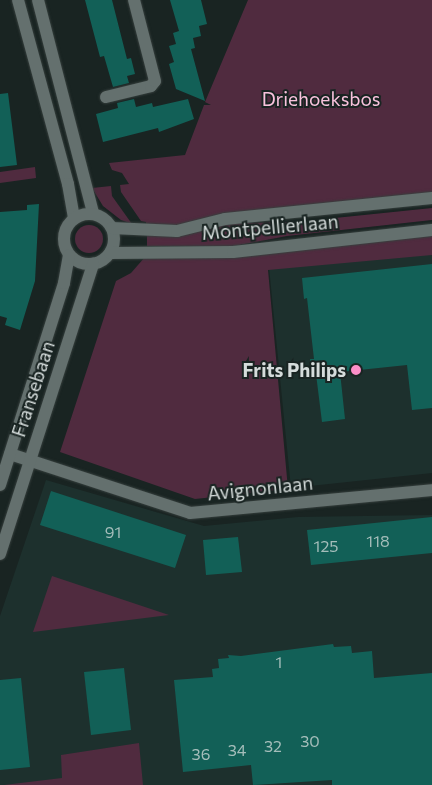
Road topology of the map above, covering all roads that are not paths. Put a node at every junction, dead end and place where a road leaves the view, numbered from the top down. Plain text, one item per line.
1 (18, 0) edge
2 (38, 0) edge
3 (134, 0) edge
4 (106, 97) dead end
5 (432, 198) edge
6 (93, 213) junction
7 (74, 218) junction
8 (112, 228) junction
9 (432, 230) edge
10 (110, 253) junction
11 (68, 254) junction
12 (93, 264) junction
13 (10, 454) junction
14 (30, 461) junction
15 (0, 485) edge
16 (432, 490) edge
17 (0, 554) edge

1 - 7 street
2 - 6 street
3 - 4 street
5 - 8 street, Montpellierlaan
6 - 7 street
6 - 8 street
7 - 11 street
8 - 10 street
9 - 10 street, Montpellierlaan
10 - 12 street
11 - 12 street
11 - 13 street, Fransebaan
12 - 14 street, Fransebaan
13 - 14 street, Avignonlaan
13 - 15 street, Fransebaan
14 - 16 street, Avignonlaan
14 - 17 street, Fransebaan

